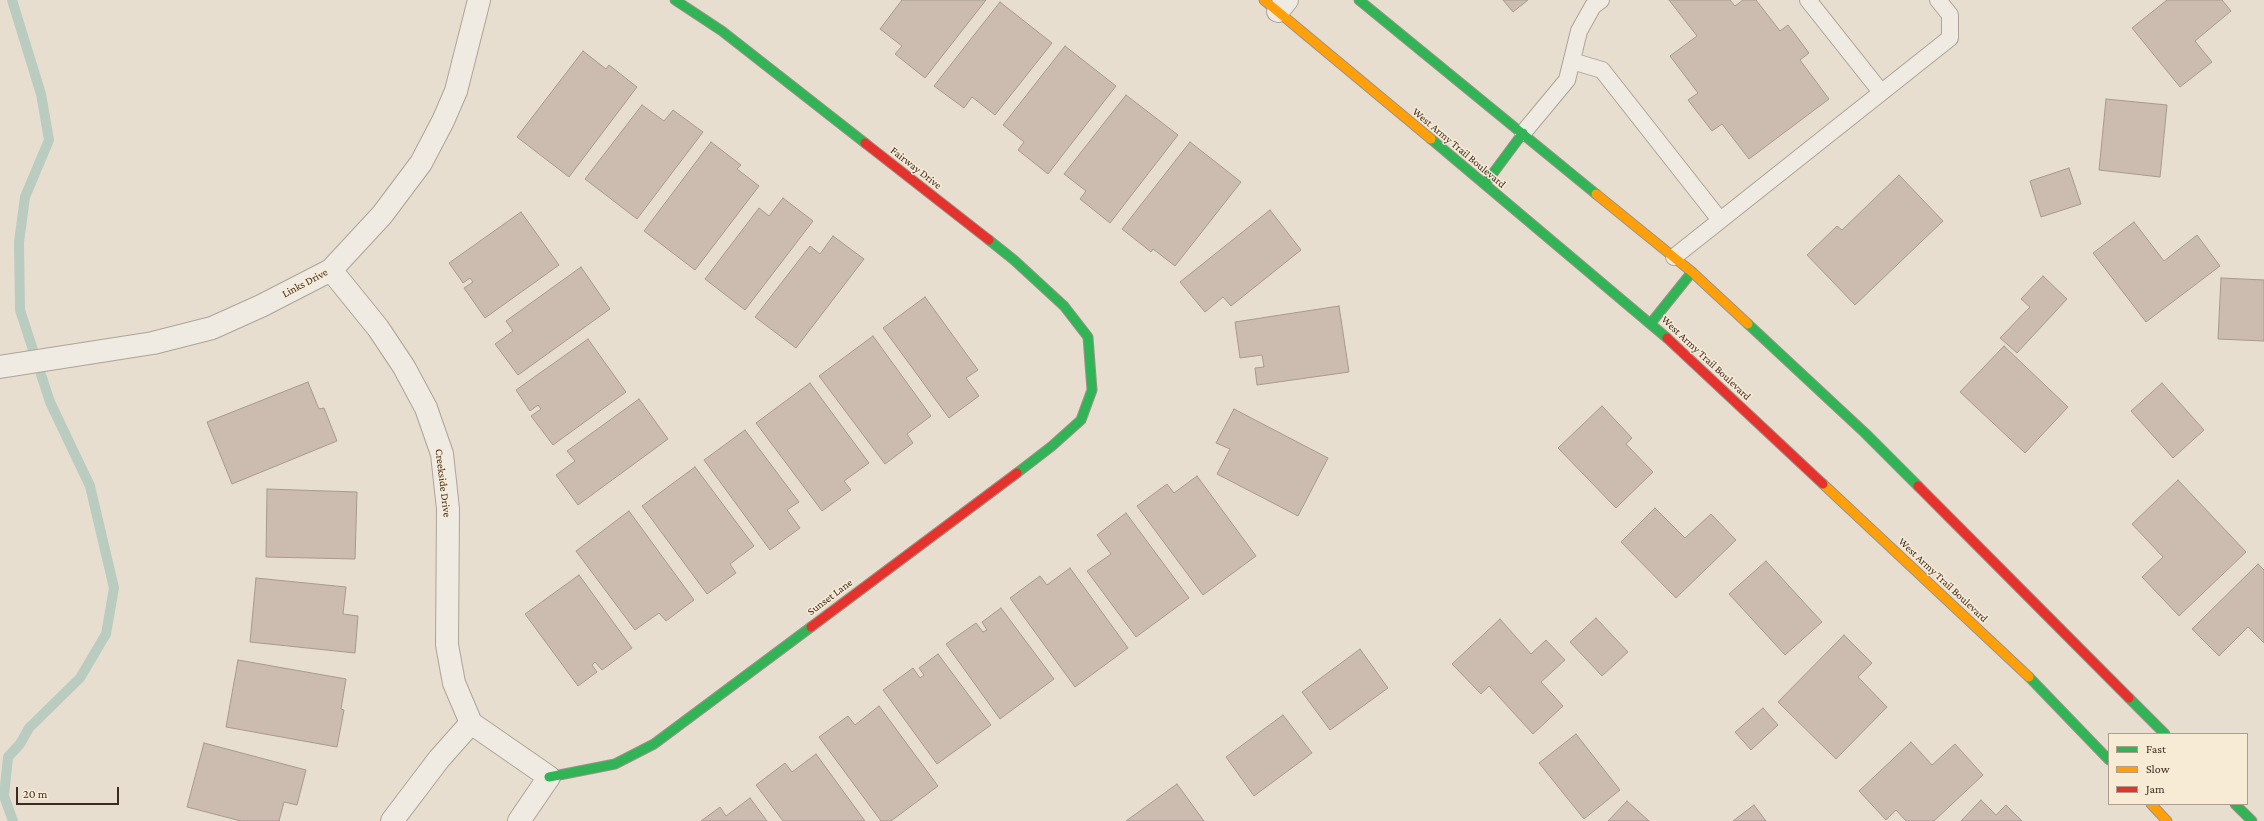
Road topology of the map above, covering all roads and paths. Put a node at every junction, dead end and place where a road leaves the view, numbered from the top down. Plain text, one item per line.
1 (479, 0) edge
2 (675, 0) edge
3 (1359, 0) edge
4 (1601, 0) edge
5 (1808, 0) edge
6 (1938, 0) edge
7 (1276, 4) edge
8 (1572, 61) junction
9 (1881, 92) junction
10 (1523, 133) junction
11 (1485, 184) junction
12 (1720, 220) junction
13 (1674, 257) junction
14 (331, 270) junction
15 (1692, 272) junction
16 (1651, 323) junction
17 (0, 367) edge
18 (1092, 390) joint
19 (471, 723) junction
20 (2164, 733) edge
21 (2108, 759) edge
22 (550, 777) junction
23 (2152, 805) edge
24 (2236, 805) edge
25 (392, 821) edge
26 (519, 821) edge
27 (2167, 821) edge
28 (2252, 821) edge

1 - 14 street, Links Drive
2 - 18 main road, Fairway Drive
3 - 10 main road
4 - 8 lane
5 - 9 lane
6 - 9 lane
7 - 11 main road, West Army Trail Boulevard
8 - 10 lane
8 - 12 lane
9 - 12 lane
10 - 11 main road
10 - 13 main road
11 - 16 main road, West Army Trail Boulevard
12 - 13 lane
13 - 15 main road
14 - 17 street, Links Drive
14 - 19 street, Creekside Drive
15 - 16 main road
15 - 20 main road
16 - 21 main road, West Army Trail Boulevard
18 - 22 main road, Sunset Lane
19 - 22 street
19 - 25 street
22 - 26 street
23 - 27 main road
24 - 28 main road

